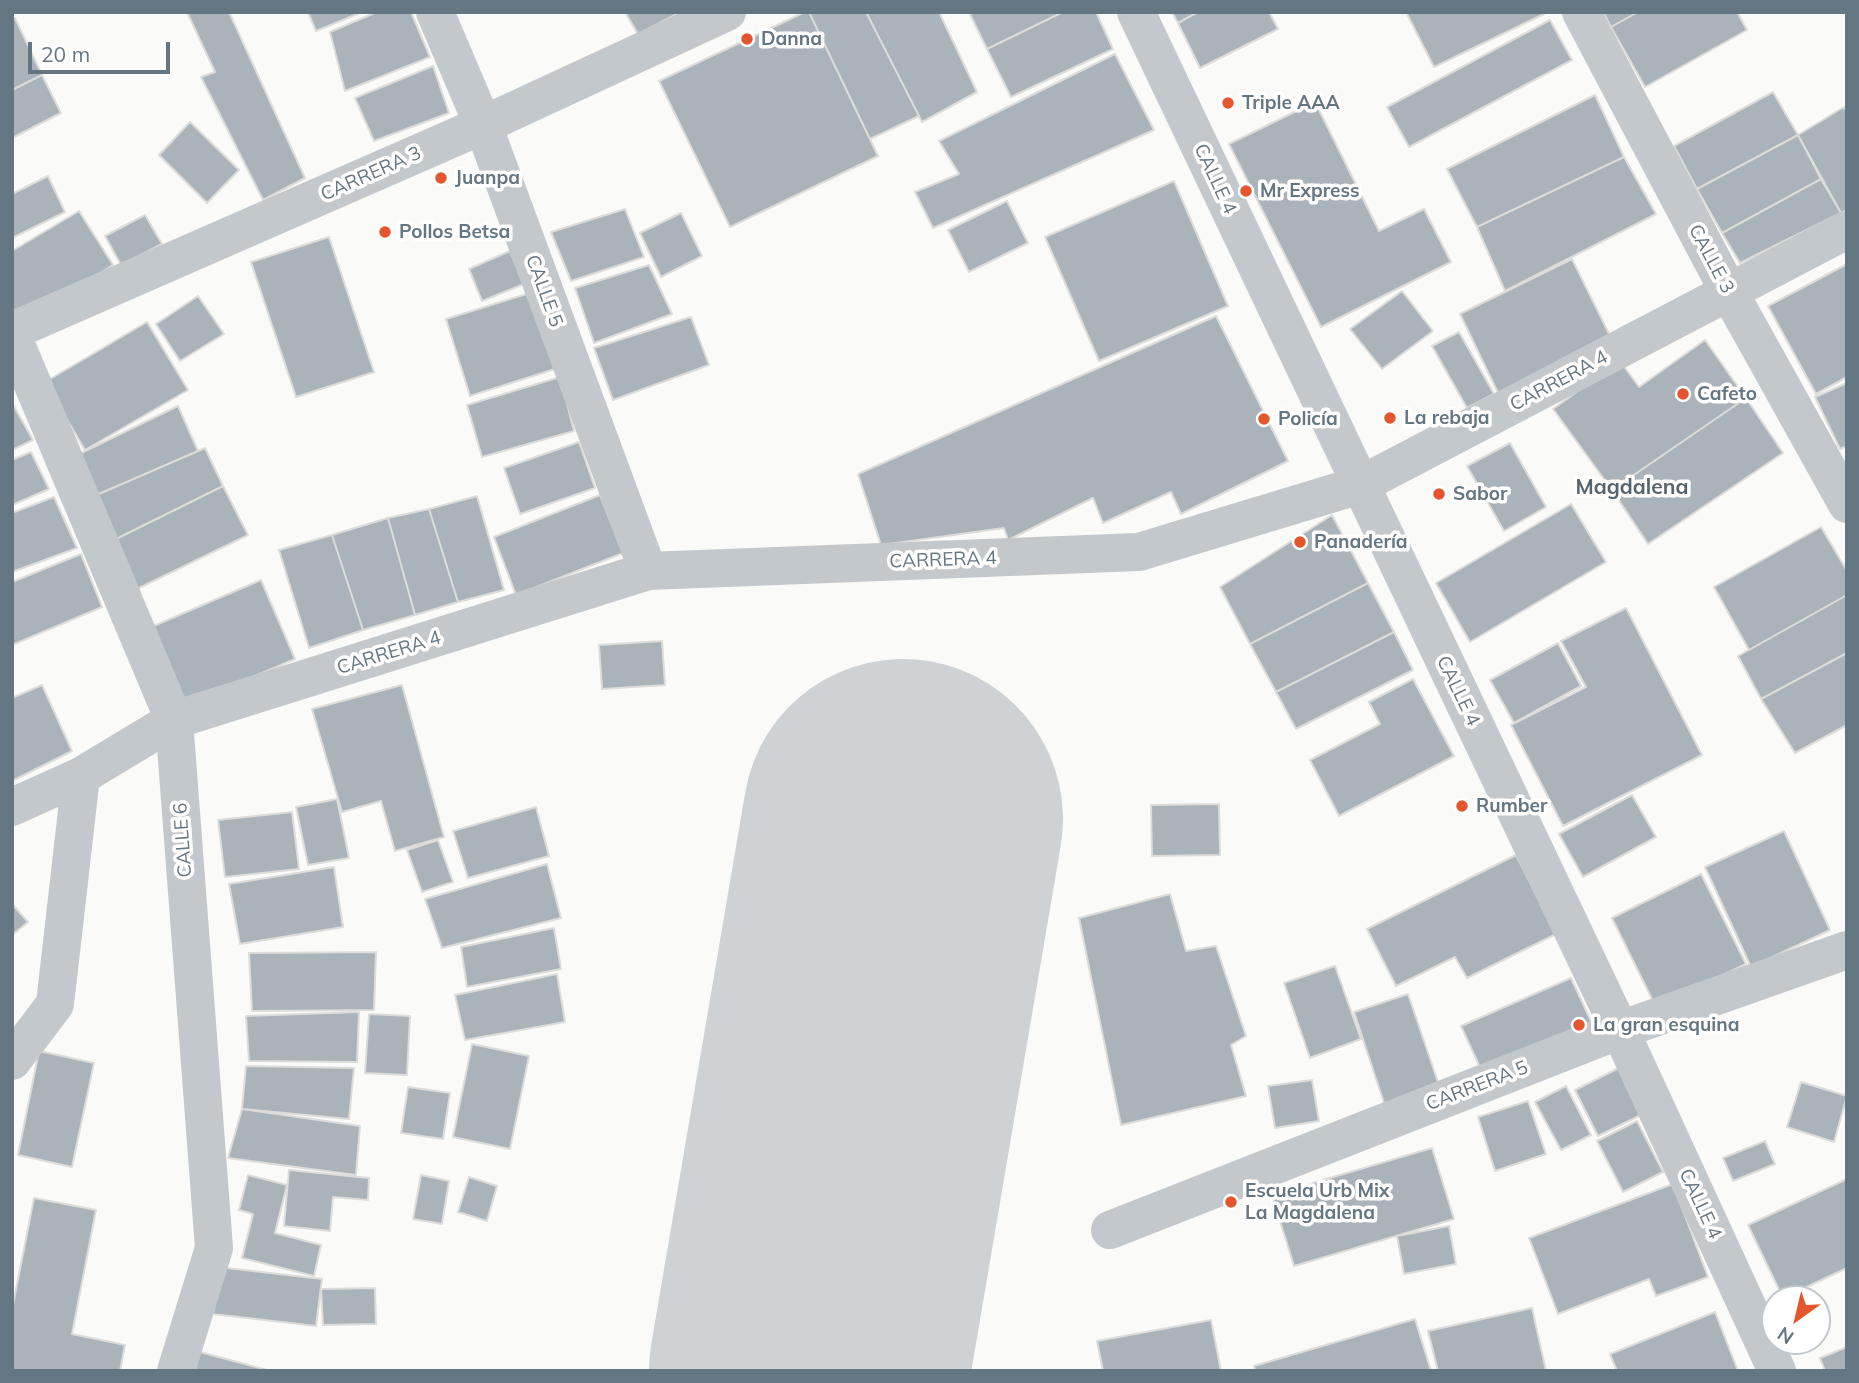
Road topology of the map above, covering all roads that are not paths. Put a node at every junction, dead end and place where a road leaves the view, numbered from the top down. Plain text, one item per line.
1 (435, 12) edge
2 (727, 12) edge
3 (1136, 12) edge
4 (1581, 12) edge
5 (483, 125) junction
6 (1847, 230) edge
7 (1729, 292) junction
8 (12, 333) edge
9 (1360, 485) junction
10 (1847, 504) edge
11 (648, 571) junction
12 (174, 720) junction
13 (81, 776) junction
14 (12, 807) edge
15 (1847, 950) edge
16 (1620, 1030) junction
17 (12, 1061) edge
18 (1110, 1230) dead end
19 (176, 1371) edge
20 (1777, 1371) edge

1 - 5 street, CALLE 5
2 - 5 street, CARRERA 3
3 - 9 street, CALLE 4
4 - 7 street, CALLE 3
5 - 8 street, CARRERA 3
5 - 11 street, CALLE 5
6 - 7 street, CARRERA 4
7 - 9 street, CARRERA 4
7 - 10 street, CALLE 3
8 - 12 street, CALLE 6
9 - 11 street, CARRERA 4
9 - 16 street, CALLE 4
11 - 12 street, CARRERA 4
12 - 13 street, CARRERA 4
12 - 19 street, CALLE 6
13 - 14 street, CARRERA 4
13 - 17 street
15 - 16 street, CARRERA 5
16 - 18 street, CARRERA 5
16 - 20 street, CALLE 4

